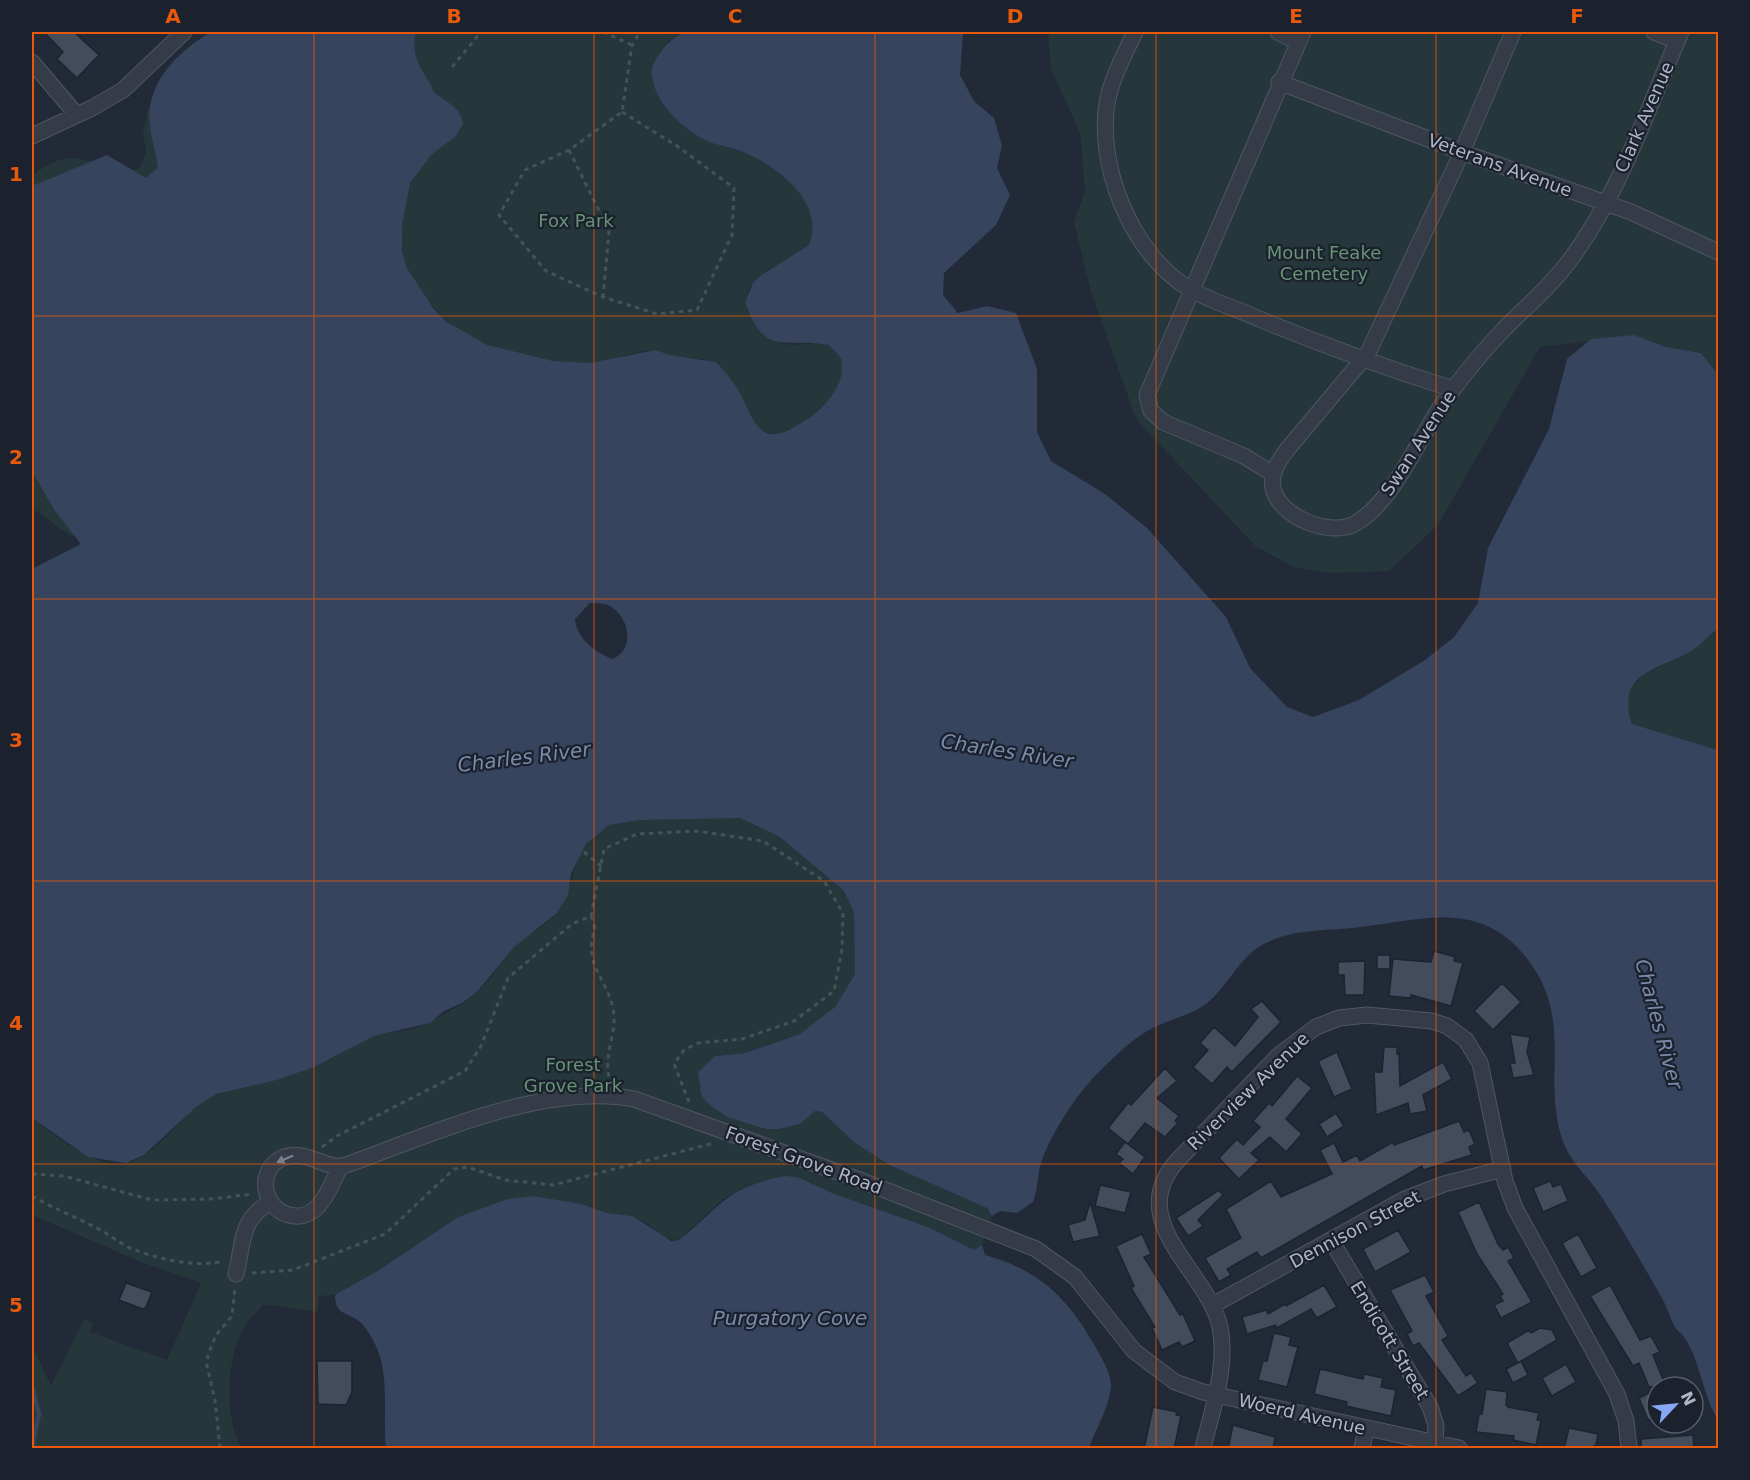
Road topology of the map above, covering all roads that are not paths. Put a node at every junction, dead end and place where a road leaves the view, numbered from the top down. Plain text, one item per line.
1 (184, 32) edge
2 (1136, 32) edge
3 (1278, 32) edge
4 (1513, 32) edge
5 (1654, 32) edge
6 (1679, 36) edge
7 (1300, 37) edge
8 (32, 62) edge
9 (1279, 82) junction
10 (76, 114) junction
11 (32, 136) edge
12 (1462, 152) junction
13 (1605, 203) junction
14 (1719, 252) edge
15 (1191, 290) junction
16 (1363, 361) junction
17 (1453, 389) junction
18 (1273, 474) junction
19 (340, 1167) junction
20 (1503, 1169) junction
21 (268, 1196) junction
22 (1331, 1240) junction
23 (236, 1274) road end
24 (1213, 1305) junction
25 (1215, 1394) junction
26 (1366, 1428) junction
27 (1435, 1443) junction
28 (1203, 1449) edge
29 (1362, 1449) edge
30 (1459, 1449) edge
31 (1629, 1449) edge

1 - 10 street
2 - 15 street
3 - 7 street
4 - 12 street
5 - 6 street
6 - 13 street, Clark Avenue
7 - 9 street
8 - 10 street
9 - 12 street, Veterans Avenue
9 - 15 street
10 - 11 street
12 - 13 street, Veterans Avenue
12 - 16 street
13 - 14 street, Veterans Avenue
13 - 17 street, Swan Avenue
15 - 16 street
15 - 18 street
16 - 17 street
16 - 18 street
17 - 18 street, Swan Avenue
19 -> 21 street
19 - 21 street
19 - 25 street, Forest Grove Road
20 - 22 street, Dennison Street
20 - 24 street, Riverview Avenue
20 - 31 street, Riverview Avenue
21 - 23 street
22 - 24 street, Dennison Street
22 - 27 street, Endicott Street
24 - 25 street, Riverview Avenue
25 - 26 street, Woerd Avenue
25 - 28 street, Riverview Avenue
26 - 27 street, Woerd Avenue
26 - 29 street
27 - 30 street, Woerd Avenue

